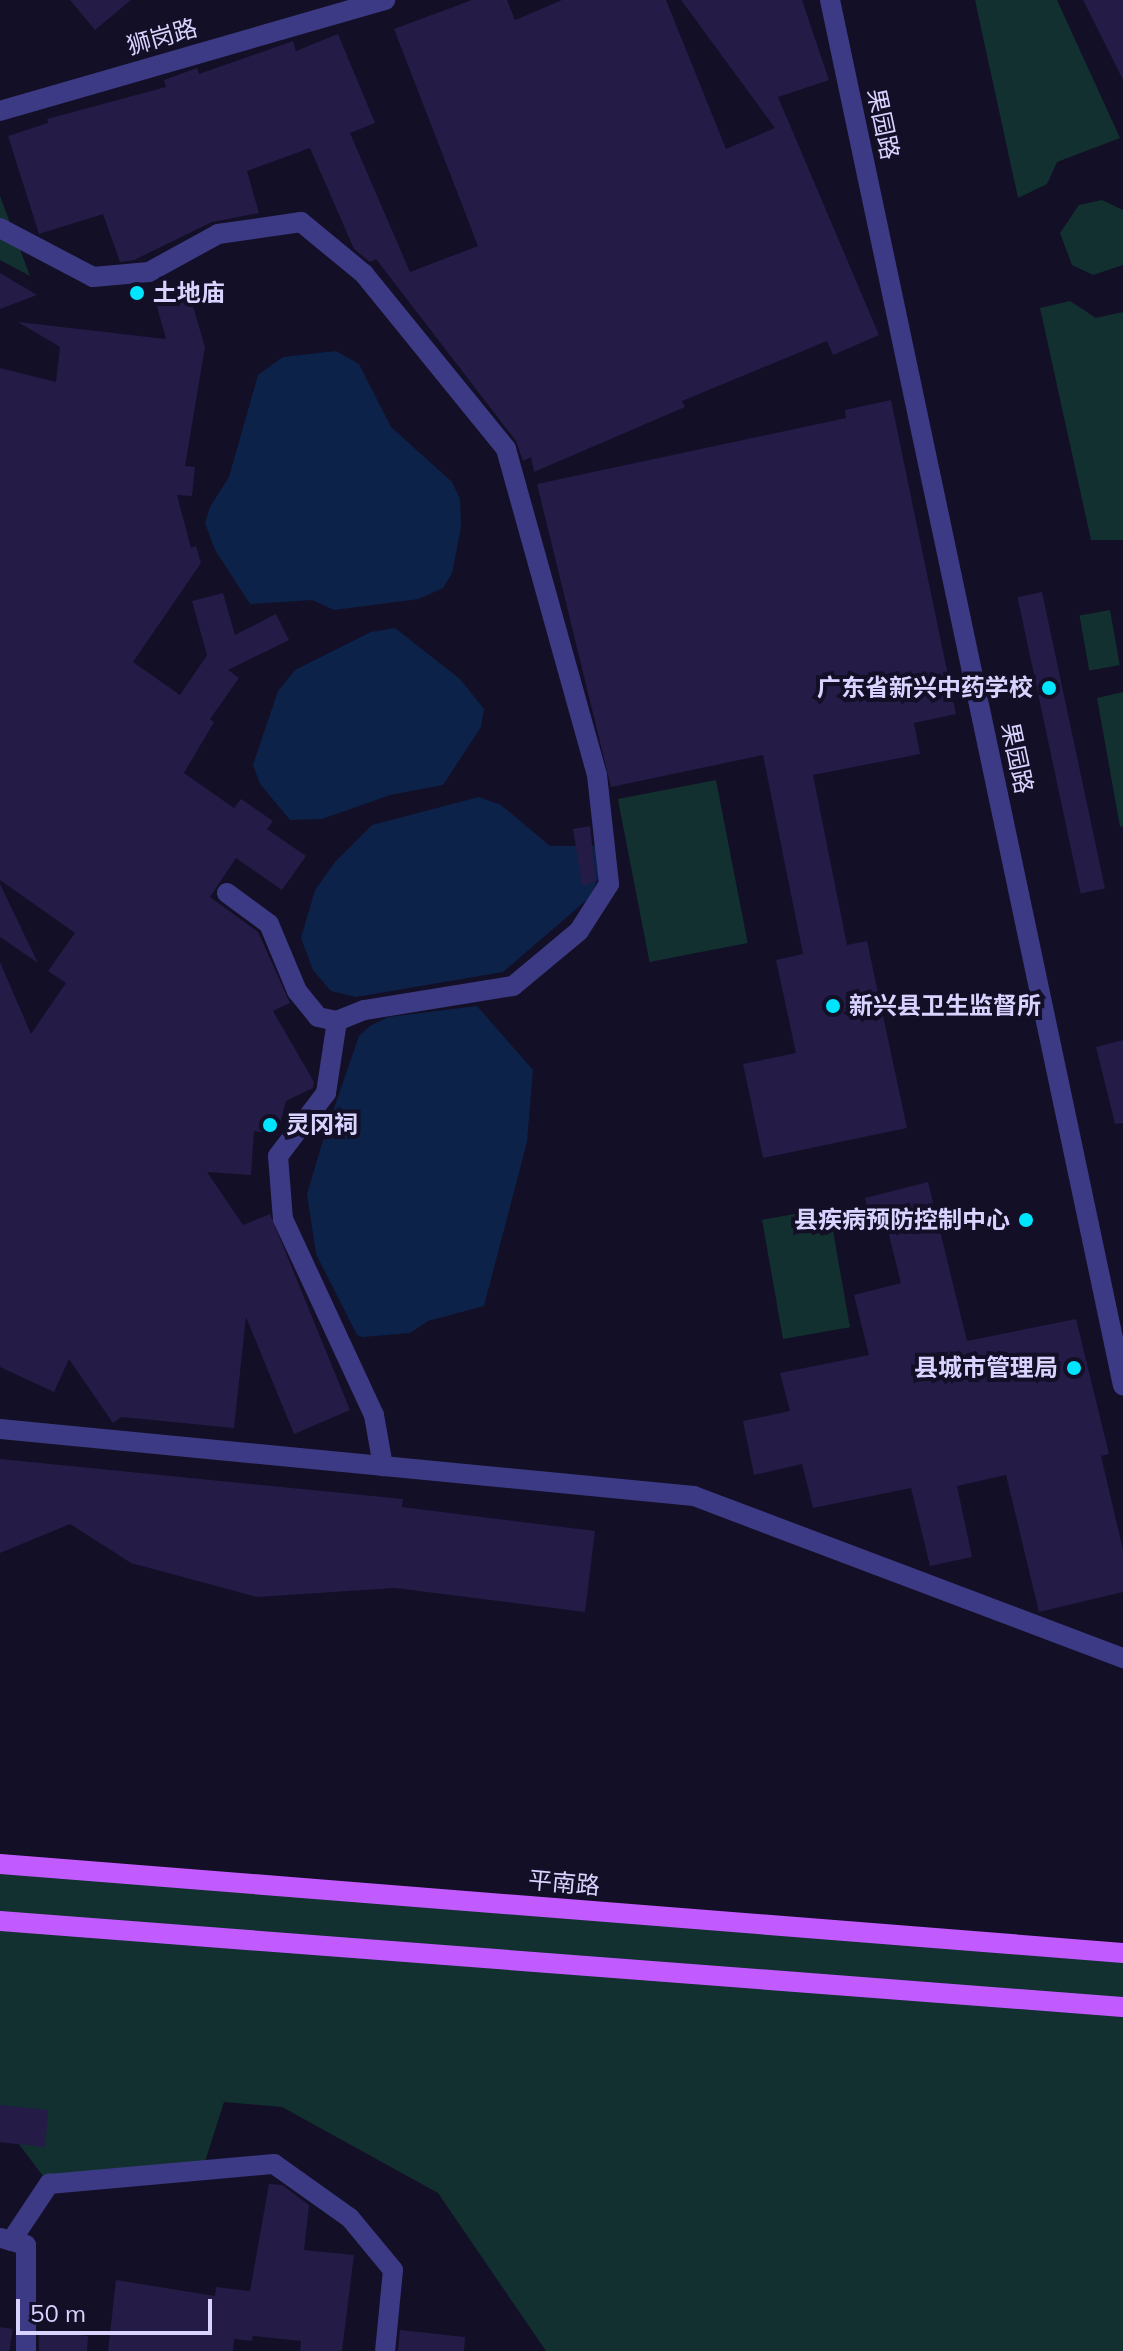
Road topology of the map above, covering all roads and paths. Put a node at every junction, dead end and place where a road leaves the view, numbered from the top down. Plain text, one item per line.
1 (385, 0) edge
2 (830, 0) edge
3 (0, 111) edge
4 (0, 228) edge
5 (227, 893) dead end
6 (337, 1021) junction
7 (1123, 1385) edge
8 (0, 1429) edge
9 (383, 1466) junction
10 (1123, 1658) edge
11 (0, 1864) edge
12 (0, 1921) edge
13 (1123, 1942) edge
14 (1078, 1950) junction
15 (1123, 1953) edge
16 (1123, 2007) edge
17 (6, 2239) edge
18 (26, 2351) edge
19 (385, 2351) edge

1 - 3 street, 狮岗路
2 - 7 street, 果园路
4 - 6 street
5 - 6 street
6 - 9 street
8 - 9 street
9 - 10 street
11 - 14 main road, 平南路
12 - 16 main road
13 - 14 street
14 - 15 main road, 平南路
17 - 18 street
17 - 19 street

